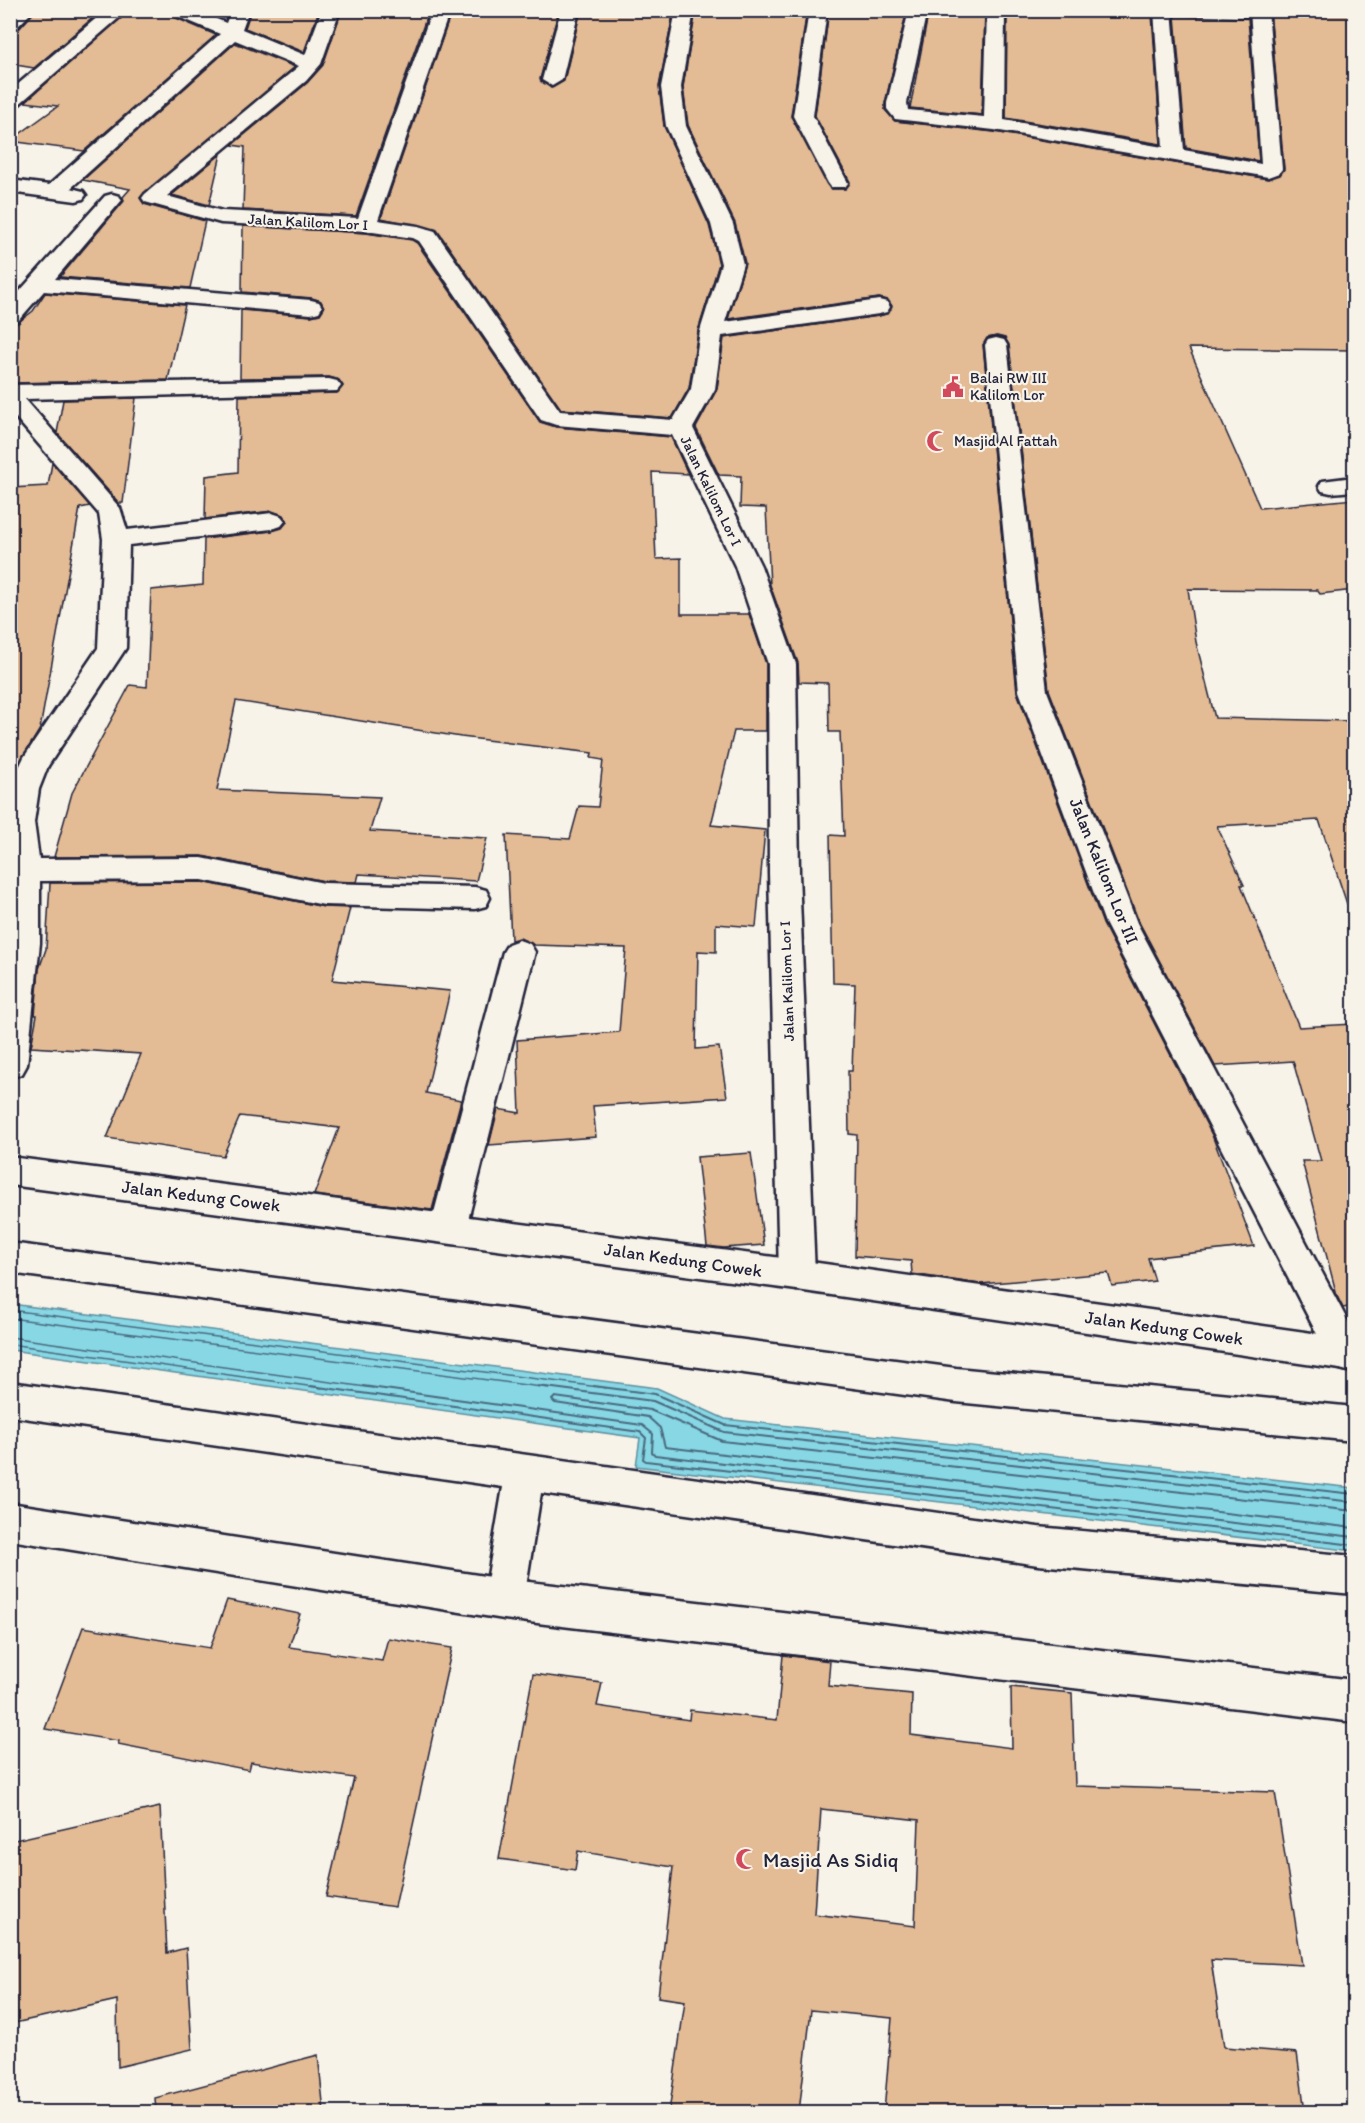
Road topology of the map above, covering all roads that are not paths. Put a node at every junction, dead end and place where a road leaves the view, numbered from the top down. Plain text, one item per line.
1 (25, 10) edge
2 (119, 10) edge
3 (178, 10) edge
4 (240, 10) edge
5 (331, 10) edge
6 (441, 10) edge
7 (570, 10) edge
8 (685, 10) edge
9 (818, 10) edge
10 (918, 10) edge
11 (996, 10) edge
12 (1163, 10) edge
13 (1259, 10) edge
14 (10, 22) edge
15 (231, 34) junction
16 (310, 64) junction
17 (552, 80) dead end
18 (10, 102) edge
19 (994, 124) junction
20 (1174, 156) junction
21 (838, 183) dead end
22 (10, 186) edge
23 (54, 192) junction
24 (152, 198) junction
25 (112, 200) junction
26 (366, 225) junction
27 (40, 284) junction
28 (311, 307) dead end
29 (879, 308) dead end
30 (10, 316) edge
31 (711, 331) junction
32 (996, 345) dead end
33 (329, 386) dead end
34 (10, 394) edge
35 (681, 428) junction
36 (272, 521) dead end
37 (116, 538) junction
38 (25, 870) junction
39 (475, 898) dead end
40 (519, 952) dead end
41 (10, 1065) edge
42 (10, 1171) edge
43 (448, 1228) junction
44 (10, 1258) edge
45 (797, 1275) junction
46 (1351, 1355) edge
47 (10, 1399) edge
48 (1354, 1424) edge
49 (525, 1474) junction
50 (10, 1521) edge
51 (1354, 1575) edge
52 (504, 1599) junction
53 (1354, 1701) edge

1 - 14 main road
2 - 18 main road
3 - 15 main road
4 - 15 main road
5 - 16 main road
6 - 26 main road
7 - 17 main road
8 - 31 main road
9 - 21 main road
10 - 19 main road
11 - 19 main road
12 - 20 main road
13 - 20 main road
15 - 16 main road
15 - 23 main road
16 - 24 main road
19 - 20 main road
22 - 23 main road, Jalan Kalilom Lor I
23 - 25 main road, Jalan Kalilom Lor I
24 - 25 main road, Jalan Kalilom Lor I
24 - 26 main road, Jalan Kalilom Lor I
25 - 27 main road
26 - 35 main road, Jalan Kalilom Lor I
27 - 28 main road
27 - 30 main road
29 - 31 main road
31 - 35 main road
32 - 46 main road, Jalan Kalilom Lor III
33 - 34 main road
34 - 37 main road
35 - 45 main road, Jalan Kalilom Lor I
36 - 37 main road
37 - 38 main road
38 - 39 main road
38 - 41 main road
40 - 43 main road
42 - 43 main road, Jalan Kedung Cowek
43 - 45 main road, Jalan Kedung Cowek
44 - 48 main road
45 - 46 main road, Jalan Kedung Cowek
47 - 49 main road
49 - 51 main road
49 - 52 main road
50 - 52 main road
52 - 53 main road

